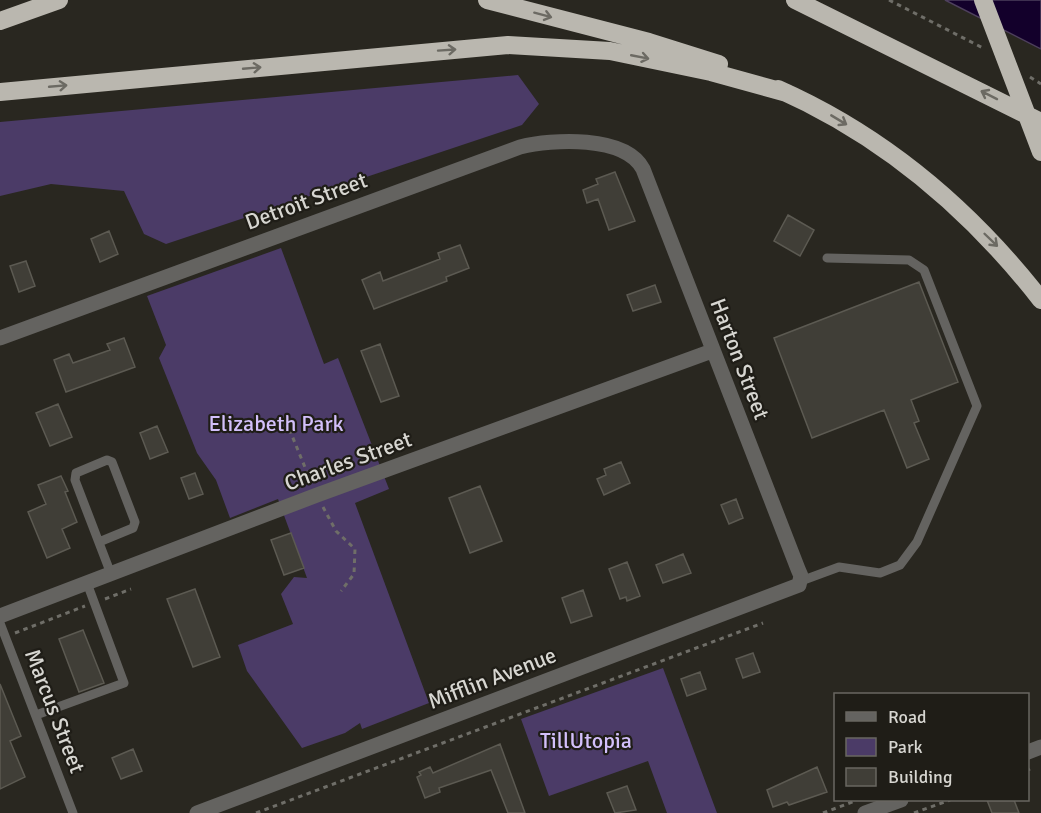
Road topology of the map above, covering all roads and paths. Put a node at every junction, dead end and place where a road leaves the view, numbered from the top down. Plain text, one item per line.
1 (59, 0) edge
2 (486, 0) edge
3 (795, 0) edge
4 (889, 0) edge
5 (983, 0) edge
6 (0, 21) edge
7 (984, 48) dead end
8 (1022, 72) dead end
9 (1041, 84) edge
10 (0, 92) edge
11 (787, 93) junction
12 (1041, 122) edge
13 (1041, 152) edge
14 (633, 156) joint
15 (827, 258) dead end
16 (1041, 300) edge
17 (0, 338) edge
18 (712, 351) junction
19 (99, 542) junction
20 (111, 574) junction
21 (801, 580) junction
22 (87, 584) junction
23 (131, 589) dead end
24 (94, 603) junction
25 (0, 616) edge
26 (0, 623) edge
27 (763, 623) dead end
28 (5, 636) junction
29 (36, 715) junction
30 (857, 801) edge
31 (898, 801) edge
32 (947, 801) edge
33 (73, 813) edge
34 (196, 813) edge
35 (256, 813) edge
36 (823, 813) edge
37 (865, 813) edge
38 (914, 813) edge

1 - 6 highway
2 -> 11 highway
12 -> 3 highway
4 - 7 path
5 - 13 highway
8 - 9 path
10 -> 11 highway
11 -> 16 highway
14 - 17 street, Detroit Street
14 - 18 street, Harton Street
15 - 21 lane
18 - 20 street, Charles Street
18 - 21 street, Harton Street
19 - 19 lane
19 - 20 lane
20 - 22 street, Charles Street
21 - 34 street, Mifflin Avenue
22 - 24 lane
22 - 25 street, Charles Street
23 - 24 path
24 - 28 path
24 - 29 lane
26 - 28 lane, Marcus Street
27 - 35 path
28 - 29 lane, Marcus Street
29 - 33 lane, Marcus Street
30 - 36 path
31 - 37 street
32 - 38 path

